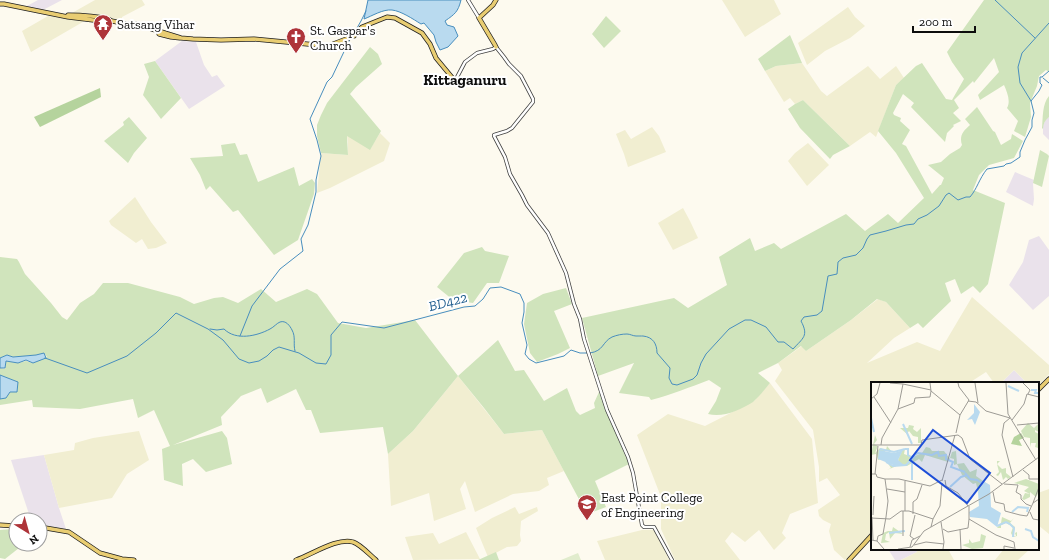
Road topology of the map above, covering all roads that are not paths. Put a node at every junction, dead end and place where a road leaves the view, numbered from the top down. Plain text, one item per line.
1 (468, 0) edge
2 (496, 0) edge
3 (0, 4) edge
4 (479, 18) junction
5 (496, 47) junction
6 (455, 81) joint
7 (1049, 379) edge
8 (1039, 389) edge
9 (48, 528) edge
10 (871, 536) edge
11 (134, 560) edge
12 (296, 560) edge
13 (376, 560) edge
14 (672, 560) edge
15 (849, 560) edge

1 - 4 street
2 - 4 main road
3 - 6 main road
4 - 5 main road
5 - 6 street
5 - 14 street
7 - 8 main road
9 - 11 main road
10 - 15 main road
12 - 13 main road

